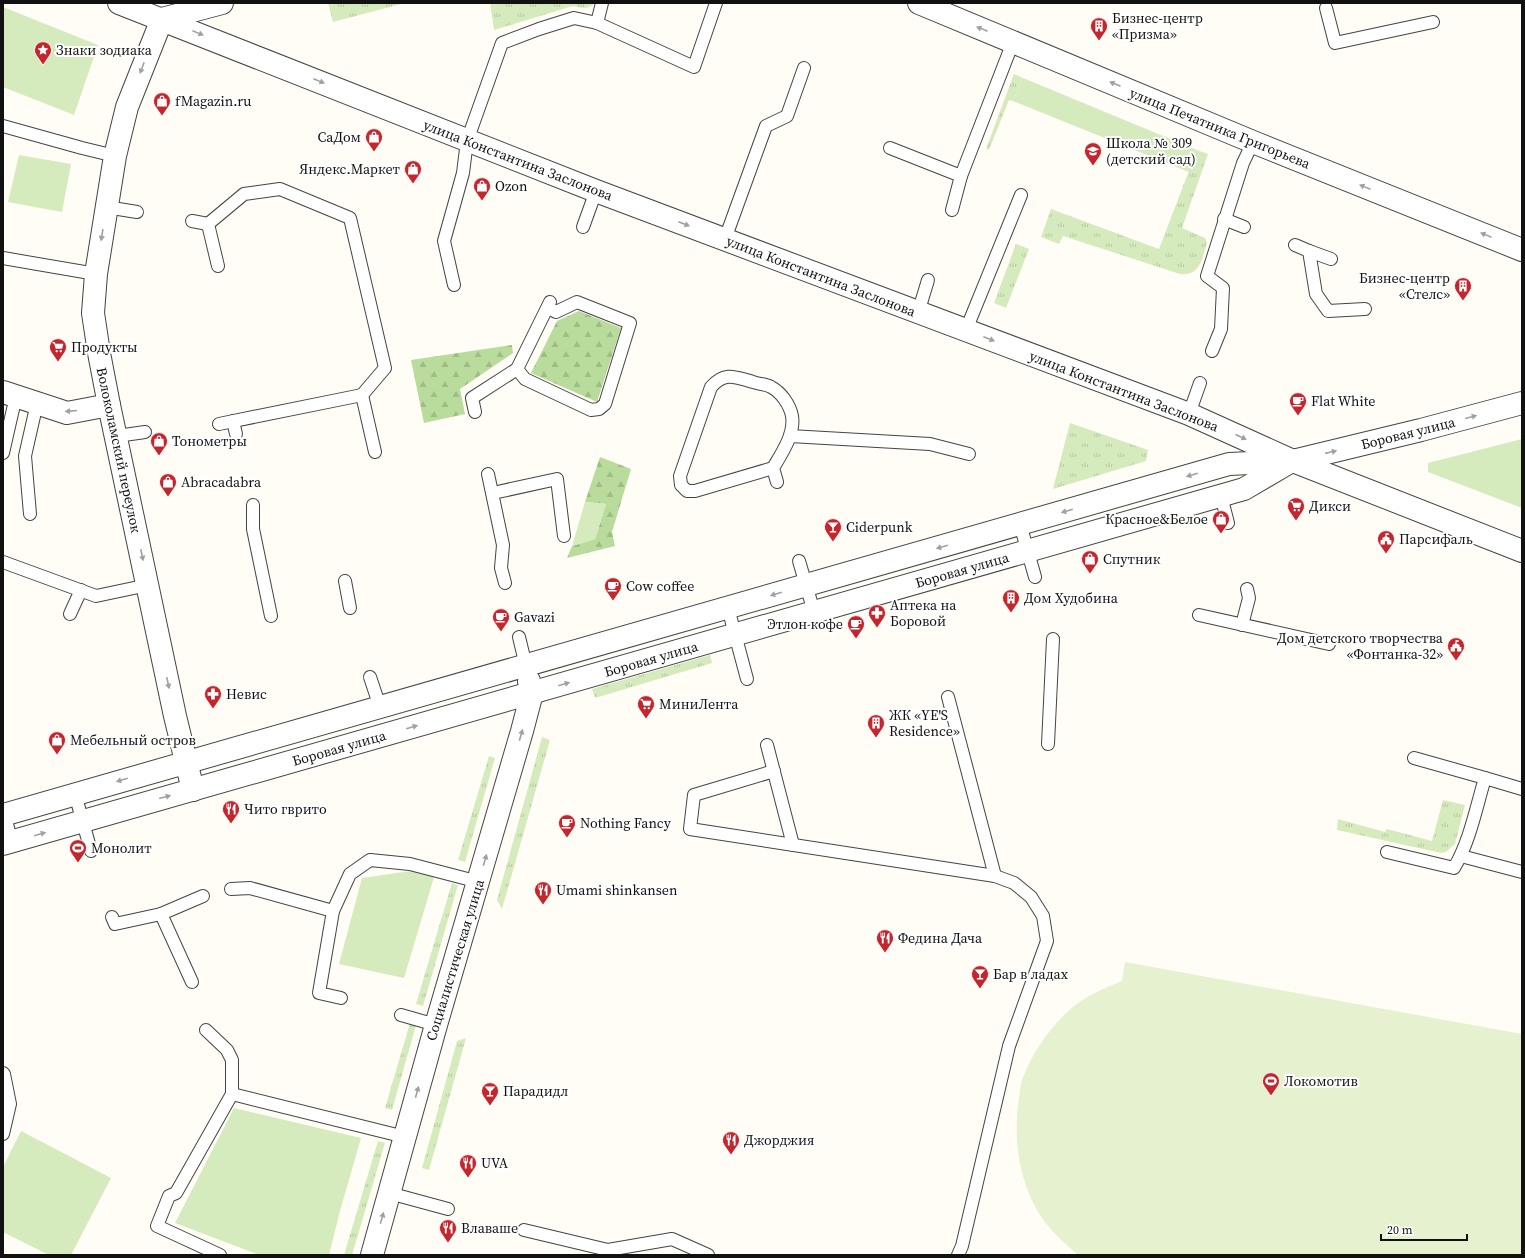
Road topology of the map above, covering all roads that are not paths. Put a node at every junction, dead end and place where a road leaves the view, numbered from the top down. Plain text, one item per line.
1 (119, 3) edge
2 (222, 3) edge
3 (602, 3) edge
4 (716, 3) edge
5 (919, 3) edge
6 (1326, 8) dead end
7 (162, 19) junction
8 (1433, 22) dead end
9 (596, 23) junction
10 (1013, 42) junction
11 (804, 68) dead end
12 (3, 126) edge
13 (467, 141) junction
14 (1253, 142) junction
15 (890, 148) dead end
16 (115, 156) junction
17 (961, 176) junction
18 (596, 191) junction
19 (1021, 195) dead end
20 (106, 207) junction
21 (952, 210) dead end
22 (137, 212) dead end
23 (1224, 219) junction
24 (192, 221) dead end
25 (208, 224) junction
26 (1244, 226) dead end
27 (583, 227) dead end
28 (725, 239) junction
29 (1295, 245) dead end
30 (1522, 250) edge
31 (1309, 251) junction
32 (3, 258) edge
33 (1331, 259) dead end
34 (218, 266) dead end
35 (96, 274) junction
36 (928, 280) dead end
37 (454, 285) dead end
38 (1365, 309) dead end
39 (918, 313) junction
40 (966, 330) junction
41 (1212, 351) dead end
42 (517, 369) junction
43 (1200, 383) dead end
44 (10, 394) edge
45 (362, 395) junction
46 (37, 403) junction
47 (1522, 403) edge
48 (109, 405) junction
49 (475, 412) dead end
50 (1189, 414) junction
51 (233, 421) junction
52 (219, 424) dead end
53 (145, 432) dead end
54 (236, 434) dead end
55 (116, 436) junction
56 (790, 436) junction
57 (375, 452) dead end
58 (3, 453) edge
59 (969, 454) dead end
60 (1293, 460) junction
61 (773, 468) junction
62 (488, 474) dead end
63 (777, 482) dead end
64 (493, 493) junction
65 (1221, 496) junction
66 (253, 505) dead end
67 (30, 514) dead end
68 (1228, 523) dead end
69 (1020, 524) junction
70 (564, 536) dead end
71 (1522, 551) edge
72 (1027, 552) junction
73 (799, 561) dead end
74 (3, 562) edge
75 (1034, 577) dead end
76 (345, 582) dead end
77 (505, 583) dead end
78 (148, 585) junction
79 (806, 585) junction
80 (1247, 589) dead end
81 (81, 590) junction
82 (350, 608) dead end
83 (728, 608) junction
84 (814, 612) junction
85 (70, 614) dead end
86 (1199, 615) dead end
87 (271, 616) dead end
88 (1242, 625) junction
89 (735, 635) junction
90 (519, 637) dead end
91 (1053, 639) dead end
92 (1329, 644) dead end
93 (526, 666) junction
94 (370, 677) dead end
95 (747, 679) dead end
96 (532, 693) junction
97 (948, 697) dead end
98 (380, 707) junction
99 (1048, 744) dead end
100 (767, 745) dead end
101 (1414, 758) dead end
102 (186, 762) junction
103 (774, 771) junction
104 (1485, 778) junction
105 (1522, 789) edge
106 (193, 790) junction
107 (75, 794) junction
108 (4, 813) edge
109 (83, 821) junction
110 (8, 843) edge
111 (793, 845) junction
112 (91, 850) dead end
113 (1387, 852) dead end
114 (1461, 856) junction
115 (1522, 872) edge
116 (995, 876) junction
117 (479, 882) junction
118 (231, 889) dead end
119 (203, 896) dead end
120 (333, 911) junction
121 (161, 914) junction
122 (112, 918) dead end
123 (192, 982) dead end
124 (341, 998) dead end
125 (401, 1015) dead end
126 (436, 1025) junction
127 (206, 1030) dead end
128 (3, 1073) edge
129 (232, 1094) junction
130 (3, 1134) edge
131 (405, 1137) junction
132 (390, 1193) junction
133 (448, 1209) dead end
134 (524, 1230) dead end
135 (220, 1255) edge
136 (372, 1255) edge
137 (708, 1255) edge
138 (958, 1255) edge

1 - 7 street, улица Константина Заслонова
2 - 7 street
3 - 9 lane
4 - 9 lane
10 -> 5 street, улица Печатника Григорьева
6 - 8 lane
7 -> 13 street, улица Константина Заслонова
7 -> 16 street, Волоколамский переулок
9 - 13 lane
14 -> 10 street, улица Печатника Григорьева
10 - 17 lane
11 - 28 lane
12 - 16 lane
13 - 18 street, улица Константина Заслонова
13 - 37 lane
14 - 23 lane
30 -> 14 street, улица Печатника Григорьева
15 - 17 lane
16 - 20 street, Волоколамский переулок
17 - 21 lane
18 - 27 lane
18 -> 28 street, улица Константина Заслонова
19 - 40 lane
20 - 22 lane
20 -> 35 street, Волоколамский переулок
23 - 26 lane
23 - 41 lane
24 - 25 lane
25 - 34 lane
25 - 45 lane
28 - 39 street, улица Константина Заслонова
29 - 31 lane
31 - 33 lane
31 - 38 lane
32 - 35 lane
35 - 48 street, Волоколамский переулок
36 - 39 lane
39 - 40 street, улица Константина Заслонова
40 -> 50 street, улица Константина Заслонова
42 - 42 lane
42 - 49 lane
43 - 50 lane
44 - 46 street
44 - 58 lane
45 - 51 lane
45 - 57 lane
48 -> 46 street
46 - 67 lane
60 -> 47 street, Боровая улица
48 - 55 street, Волоколамский переулок
50 -> 60 street, улица Константина Заслонова
51 - 52 lane
51 - 54 lane
53 - 55 lane
55 -> 78 street, Волоколамский переулок
56 - 59 lane
56 - 61 lane
56 - 61 lane
60 - 65 street, Боровая улица
60 -> 69 street, Боровая улица
60 - 71 street, улица Константина Заслонова
61 - 63 lane
62 - 64 lane
64 - 70 lane
64 - 77 lane
65 - 68 lane
65 - 72 street, Боровая улица
66 - 87 lane
69 - 72 lane
69 -> 79 street, Боровая улица
72 - 75 lane
72 - 84 street, Боровая улица
73 - 79 lane
74 - 81 lane
76 - 82 lane
78 - 81 lane
78 -> 102 street, Волоколамский переулок
79 -> 83 street, Боровая улица
79 - 84 lane
80 - 88 lane
81 - 85 lane
83 - 89 lane
83 - 93 street, Боровая улица
84 - 89 street, Боровая улица
86 - 88 lane
88 - 92 lane
89 - 95 lane
96 -> 89 street, Боровая улица
90 - 93 lane
91 - 99 lane
93 - 96 street, Социалистическая улица
93 - 98 street, Боровая улица
94 - 98 lane
106 -> 96 street, Боровая улица
117 -> 96 street, Социалистическая улица
97 - 116 lane
98 - 102 street, Боровая улица
100 - 103 lane
101 - 104 lane
102 - 106 street, Волоколамский переулок
102 -> 107 street, Боровая улица
103 - 111 lane
103 - 111 lane
104 - 105 lane
104 - 114 lane
109 -> 106 street, Боровая улица
107 - 108 street, Боровая улица
107 - 109 lane
108 - 110 lane
110 -> 109 street, Боровая улица
109 - 112 lane
111 - 116 lane
113 - 114 lane
114 - 115 lane
116 - 138 lane
117 - 120 lane
117 - 126 street, Социалистическая улица
118 - 120 lane
119 - 121 lane
120 - 124 lane
121 - 122 lane
121 - 123 lane
125 - 126 lane
131 -> 126 street, Социалистическая улица
127 - 129 lane
128 - 130 lane
129 - 131 lane
129 - 135 lane
131 - 132 street, Социалистическая улица
132 - 133 lane
136 -> 132 street, Социалистическая улица
134 - 137 lane

